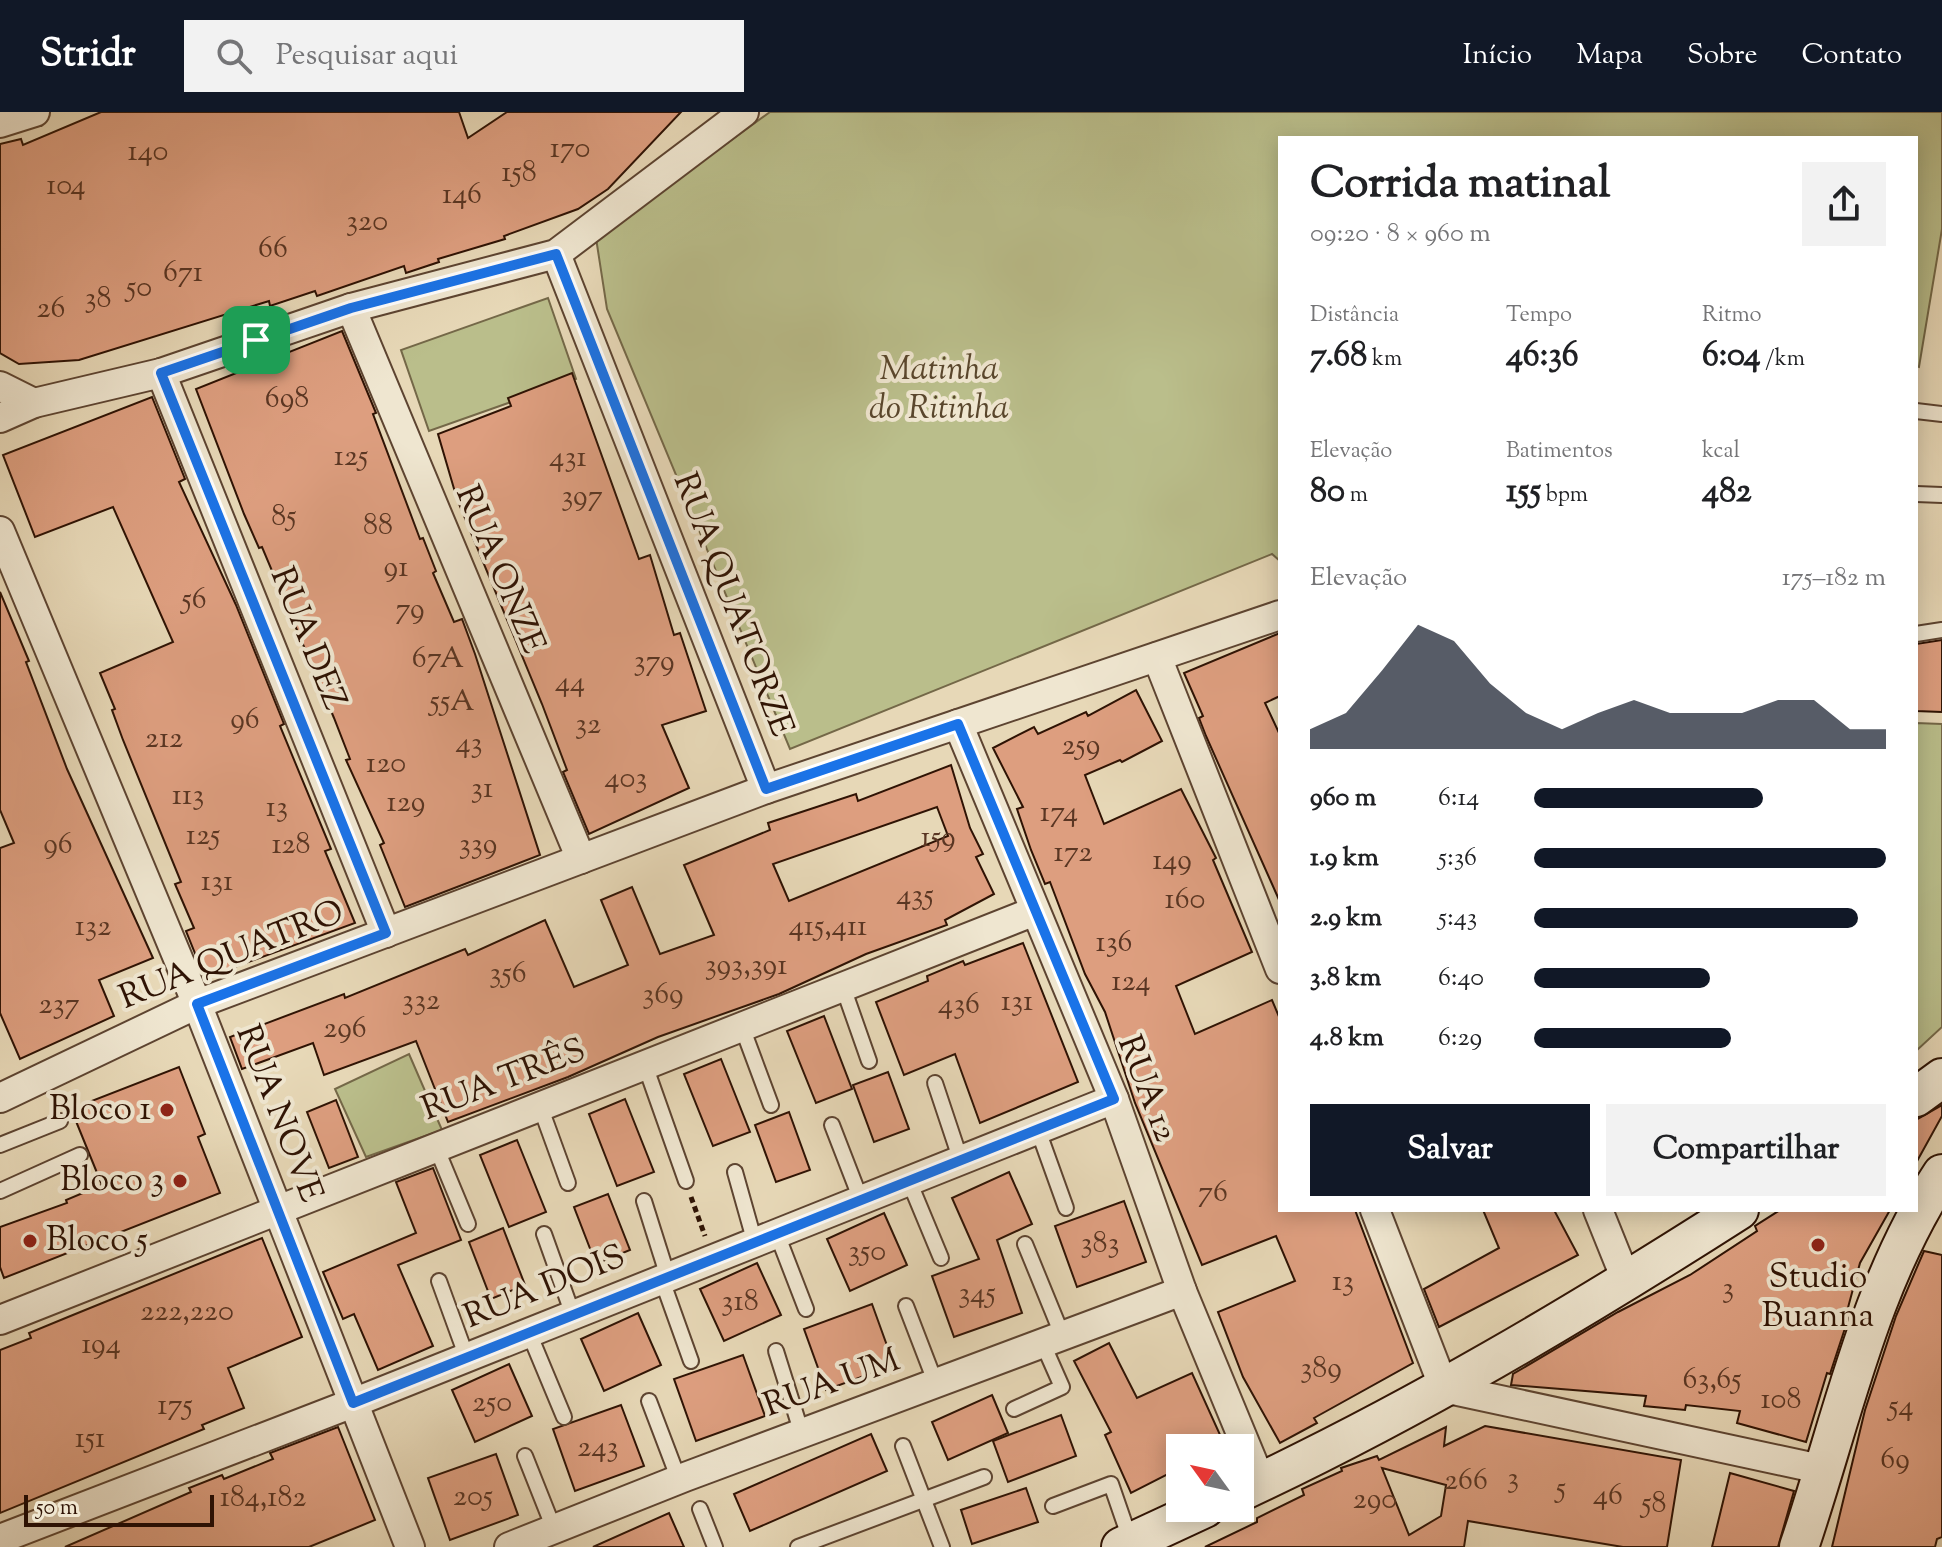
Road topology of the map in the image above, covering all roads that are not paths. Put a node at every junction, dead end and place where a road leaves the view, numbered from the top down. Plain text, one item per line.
1 (35, 112) edge
2 (744, 112) edge
3 (0, 123) edge
4 (556, 254) junction
5 (351, 308) junction
6 (161, 373) junction
7 (0, 386) edge
8 (34, 403) junction
9 (1918, 411) edge
10 (1942, 414) edge
11 (0, 418) edge
12 (1918, 494) edge
13 (1942, 495) edge
14 (0, 531) edge
15 (1278, 616) edge
16 (1942, 630) edge
17 (1918, 634) edge
18 (1157, 657) junction
19 (958, 724) junction
20 (766, 789) junction
21 (581, 859) junction
22 (1035, 911) junction
23 (386, 933) junction
24 (1278, 964) edge
25 (843, 987) junction
26 (197, 1004) junction
27 (742, 1027) junction
28 (869, 1061) dead end
29 (645, 1065) junction
30 (1942, 1078) edge
31 (935, 1083) dead end
32 (3, 1089) edge
33 (1918, 1096) edge
34 (1114, 1099) junction
35 (771, 1105) dead end
36 (540, 1106) junction
37 (60, 1121) dead end
38 (832, 1125) dead end
39 (1038, 1130) junction
40 (0, 1145) edge
41 (436, 1147) junction
42 (80, 1155) dead end
43 (961, 1161) junction
44 (735, 1172) dead end
45 (1942, 1174) edge
46 (686, 1181) road end
47 (909, 1181) junction
48 (568, 1183) dead end
49 (0, 1191) edge
50 (861, 1200) junction
51 (644, 1201) dead end
52 (1066, 1208) dead end
53 (276, 1210) junction
54 (1918, 1210) edge
55 (1376, 1212) edge
56 (1599, 1212) edge
57 (1736, 1212) edge
58 (1917, 1212) edge
59 (468, 1224) dead end
60 (544, 1234) dead end
61 (766, 1238) junction
62 (1025, 1244) dead end
63 (941, 1258) dead end
64 (665, 1279) junction
65 (439, 1281) dead end
66 (1627, 1282) junction
67 (1182, 1291) junction
68 (906, 1306) dead end
69 (806, 1309) dead end
70 (573, 1315) junction
71 (0, 1320) edge
72 (529, 1333) junction
73 (1053, 1340) junction
74 (776, 1351) dead end
75 (467, 1358) junction
76 (691, 1361) dead end
77 (936, 1384) junction
78 (1444, 1388) junction
79 (649, 1401) dead end
80 (353, 1403) junction
81 (1014, 1409) dead end
82 (564, 1417) dead end
83 (802, 1434) junction
84 (1232, 1434) edge
85 (903, 1446) dead end
86 (525, 1456) dead end
87 (1825, 1470) junction
88 (984, 1477) dead end
89 (679, 1480) junction
90 (1254, 1485) edge
91 (923, 1501) junction
92 (1053, 1506) dead end
93 (700, 1509) dead end
94 (1175, 1522) edge
95 (554, 1529) junction
96 (0, 1539) edge
97 (521, 1545) edge
98 (1126, 1545) edge
99 (410, 1547) edge
100 (715, 1547) edge
101 (798, 1547) edge
102 (942, 1547) edge
103 (1799, 1547) edge

1 - 3 street
2 - 4 street
4 - 5 street
4 - 20 street, RUA QUATORZE
5 - 6 street
5 - 21 street, RUA ONZE
6 - 8 street
6 - 23 street, RUA DEZ
7 - 8 street
8 - 11 street
9 - 10 lane
12 - 13 lane
14 - 26 street, RUA NOVE
15 - 18 street, RUA QUATORZE
16 - 17 lane
18 - 19 street, RUA QUATORZE
18 - 24 street
19 - 20 street, RUA QUATORZE
19 - 22 street, RUA 12
20 - 21 street, RUA QUATRO
21 - 23 street, RUA QUATRO
22 - 25 street, RUA TRÊS
22 - 34 street, RUA 12
23 - 26 street, RUA QUATRO
25 - 27 street, RUA TRÊS
25 - 28 lane
26 - 32 street, RUA QUATRO
26 - 53 street, RUA NOVE
27 - 29 street, RUA TRÊS
27 - 35 lane
29 - 36 street, RUA TRÊS
29 - 46 lane
30 - 33 street
31 - 43 lane
34 - 39 street, RUA DOIS
34 - 67 street, RUA 12
36 - 41 street, RUA TRÊS
36 - 48 lane
37 - 40 lane
38 - 50 lane
39 - 43 street, RUA DOIS
39 - 52 lane
41 - 53 street, RUA TRÊS
41 - 59 lane
42 - 49 lane
43 - 47 street, RUA DOIS
44 - 61 lane
45 - 54 street
47 - 50 street, RUA DOIS
47 - 63 lane
50 - 61 street, RUA DOIS
51 - 64 lane
53 - 71 street, RUA TRÊS
53 - 80 street, RUA NOVE
55 - 78 street
56 - 66 street
57 - 66 street
58 - 87 street
60 - 70 lane
61 - 64 street, RUA DOIS
61 - 69 lane
62 - 73 lane
64 - 70 street, RUA DOIS
64 - 76 lane
65 - 75 lane
66 - 78 street
67 - 73 street, RUA UM
67 - 84 street, RUA 12
68 - 77 lane
70 - 72 street, RUA DOIS
72 - 75 street, RUA DOIS
72 - 82 lane
73 - 77 street, RUA UM
73 - 81 lane
74 - 83 lane
75 - 80 street, RUA DOIS
77 - 83 street, RUA UM
78 - 87 street
78 - 90 street
79 - 89 lane
80 - 96 street, RUA DOIS
80 - 99 street, RUA NOVE
83 - 89 street, RUA UM
85 - 91 lane
86 - 95 lane
87 - 103 street
88 - 91 lane
89 - 95 street, RUA UM
91 - 101 lane
91 - 102 lane
92 - 98 lane
93 - 100 lane
94 - 98 street
95 - 97 street, RUA UM

